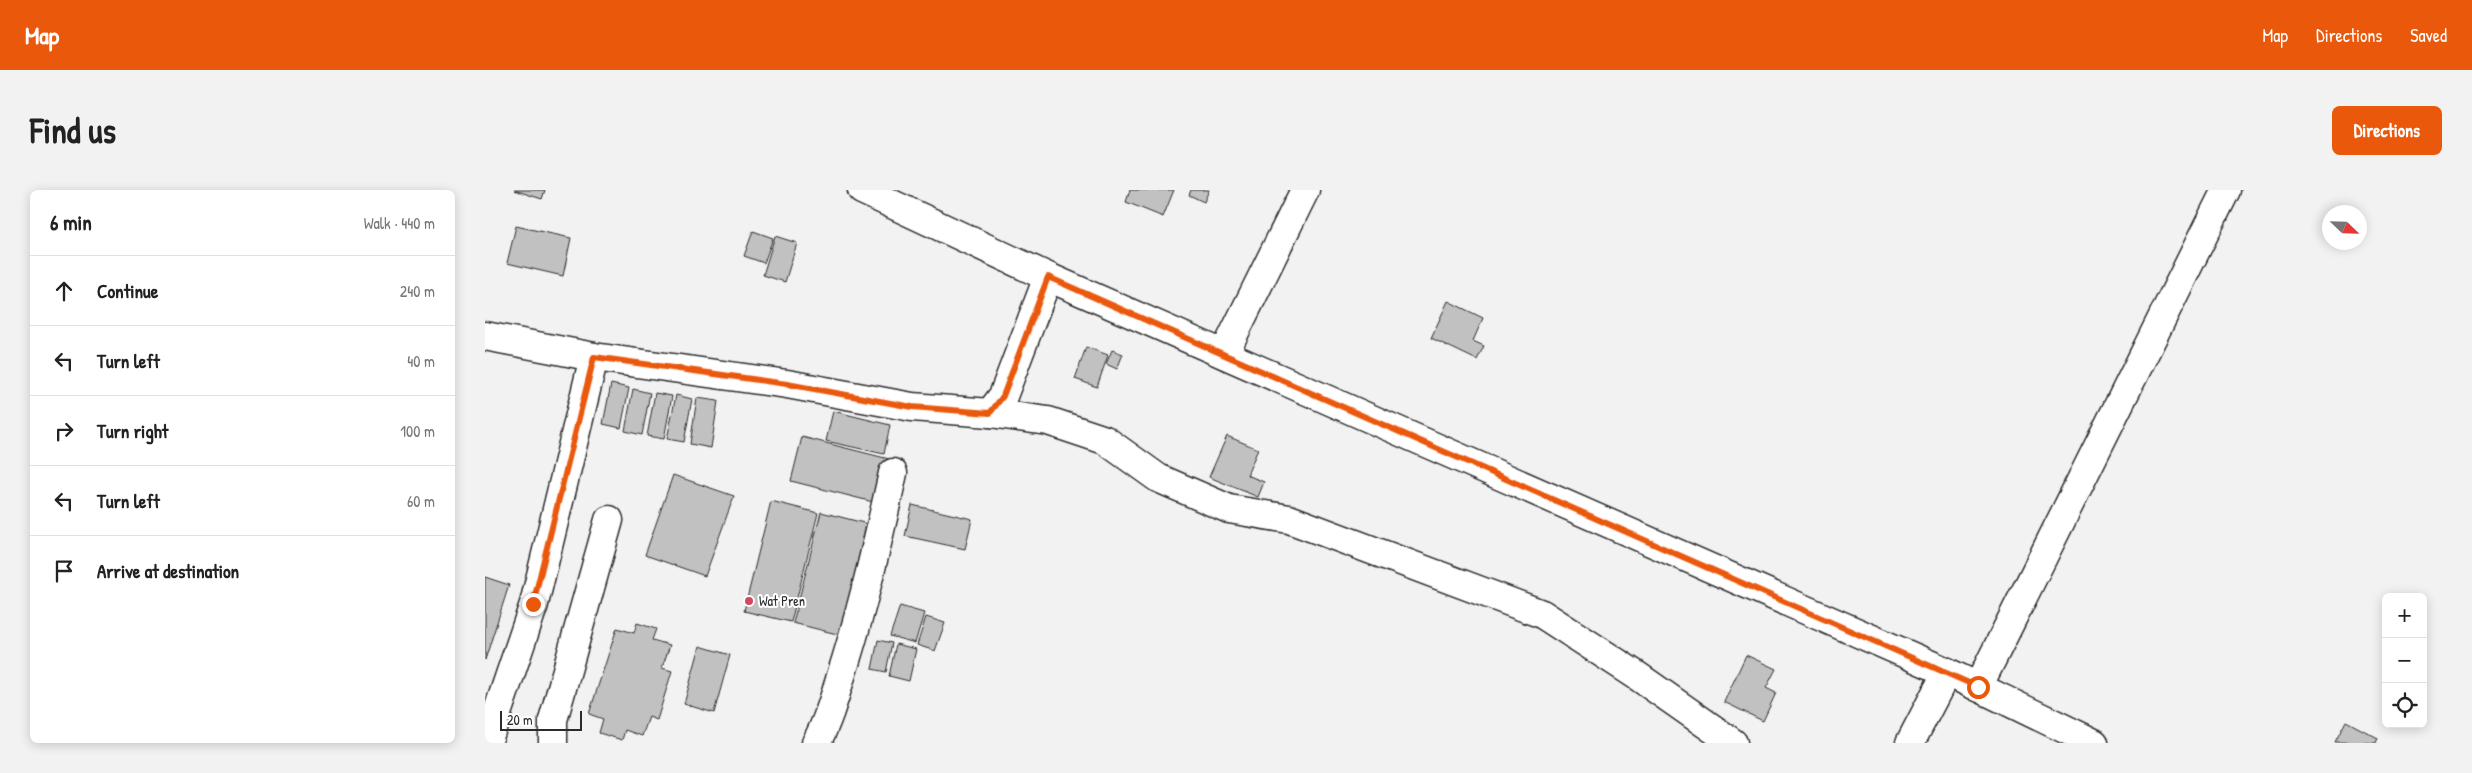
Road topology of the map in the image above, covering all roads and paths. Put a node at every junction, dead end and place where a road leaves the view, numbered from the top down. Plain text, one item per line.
1 (862, 190) edge
2 (1305, 190) edge
3 (2226, 190) edge
4 (1048, 277) junction
5 (485, 336) edge
6 (1225, 354) junction
7 (594, 357) junction
8 (990, 413) junction
9 (893, 474) dead end
10 (609, 520) dead end
11 (1947, 672) junction
12 (1978, 687) junction
13 (487, 743) edge
14 (553, 743) edge
15 (816, 743) edge
16 (1733, 743) edge
17 (1910, 743) edge
18 (2094, 743) edge

1 - 4 street
2 - 6 street
3 - 12 street
4 - 6 street
4 - 8 street
5 - 7 street
6 - 11 street
7 - 8 street
7 - 13 street
8 - 16 street
9 - 15 street
10 - 14 street
11 - 12 street
11 - 17 street
12 - 18 street

